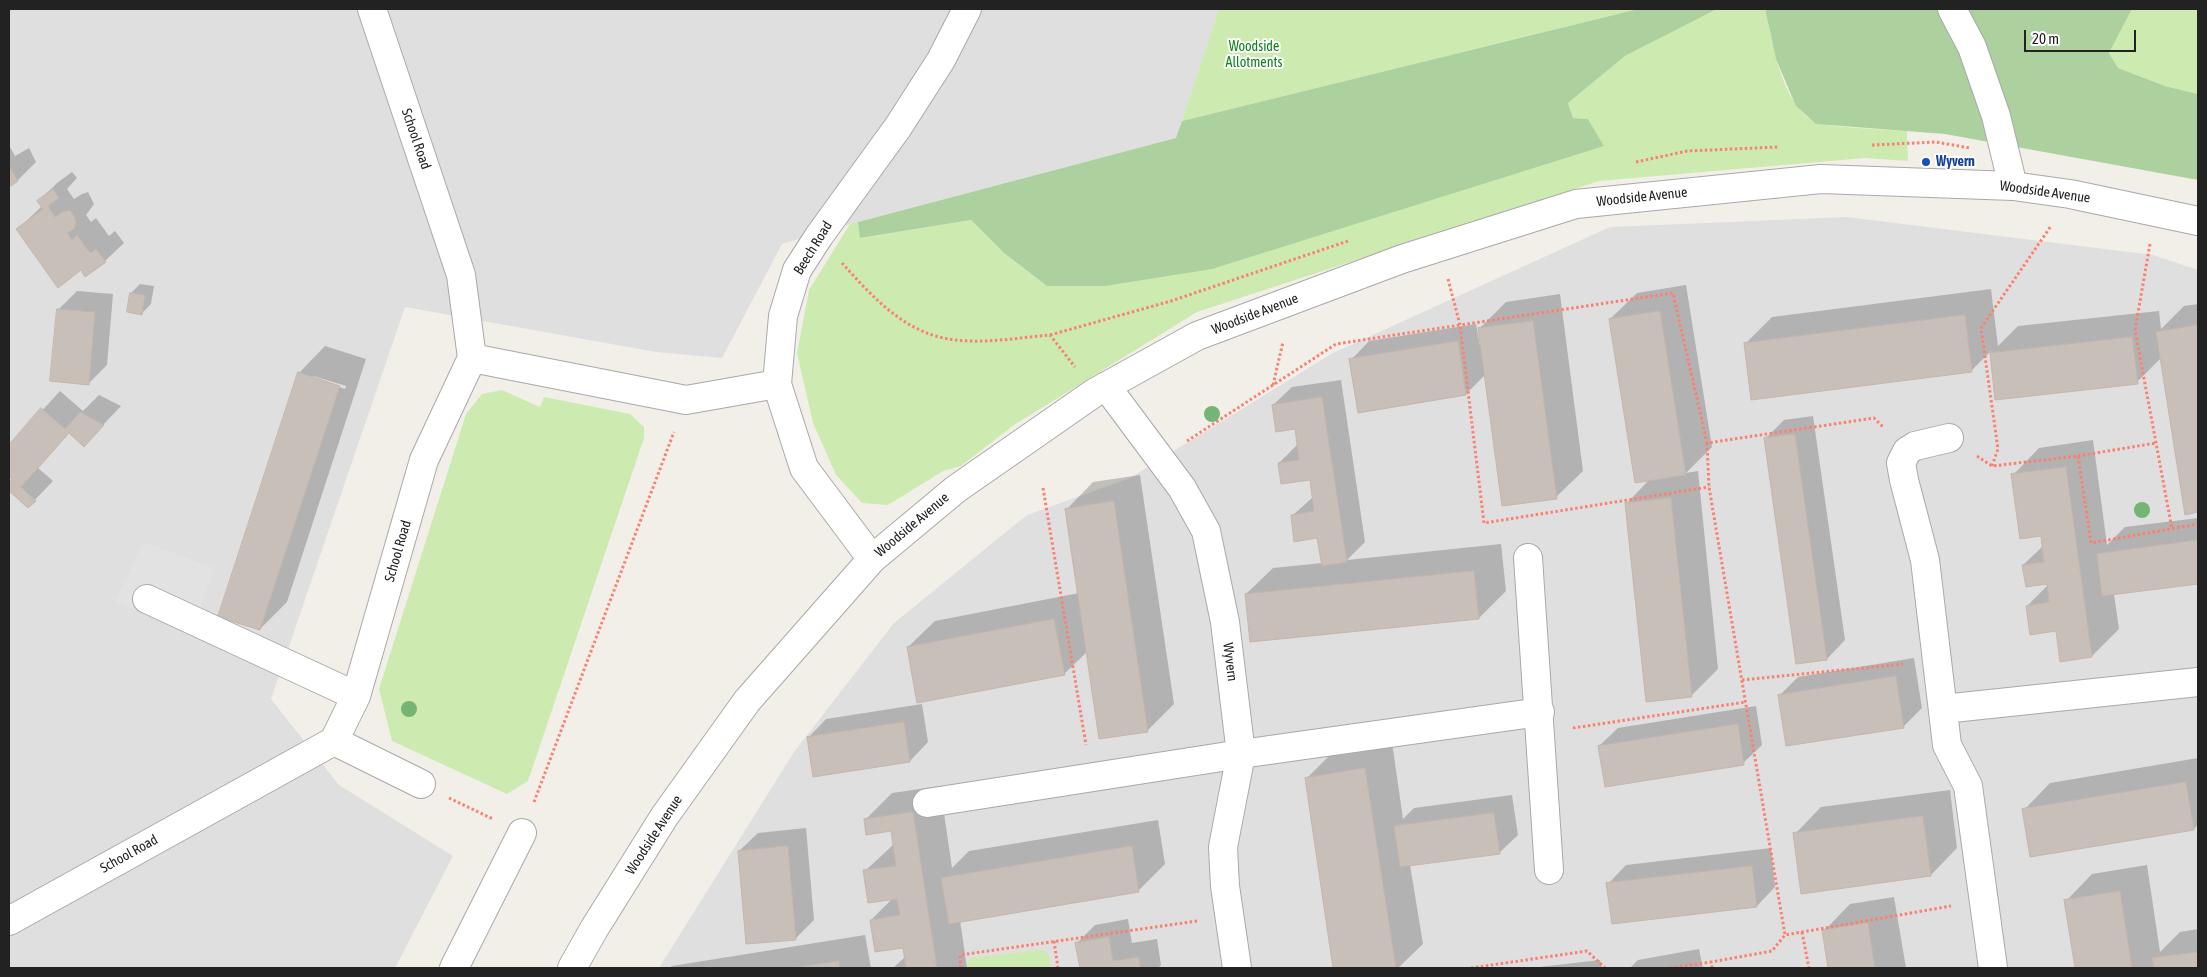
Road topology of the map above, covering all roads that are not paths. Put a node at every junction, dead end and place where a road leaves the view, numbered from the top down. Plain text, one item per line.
1 (372, 9) edge
2 (967, 9) edge
3 (1952, 9) edge
4 (2014, 186) junction
5 (2198, 221) edge
6 (472, 358) junction
7 (777, 384) junction
8 (1100, 390) junction
9 (1950, 438) road end
10 (1528, 558) dead end
11 (872, 559) junction
12 (146, 599) dead end
13 (2198, 682) edge
14 (356, 696) junction
15 (1944, 709) junction
16 (1540, 722) junction
17 (334, 741) junction
18 (1241, 754) junction
19 (422, 784) road end
20 (926, 803) dead end
21 (522, 833) road end
22 (1549, 870) dead end
23 (9, 921) edge
24 (454, 968) edge
25 (572, 968) edge
26 (1237, 968) edge
27 (1993, 968) edge

1 - 6 street, School Road
2 - 7 street, Beech Road
3 - 4 street
4 - 5 street, Woodside Avenue
4 - 8 street, Woodside Avenue
6 - 7 street
6 - 14 street, School Road
7 - 11 street, Beech Road
8 - 11 street, Woodside Avenue
8 - 18 street, Wyvern
9 - 15 street
10 - 16 street
11 - 25 street, Woodside Avenue
12 - 14 street
13 - 15 street
14 - 17 street, School Road
15 - 27 street
16 - 18 street
16 - 22 street
17 - 19 street
17 - 23 street, School Road
18 - 20 street
18 - 26 street, Wyvern
21 - 24 street

